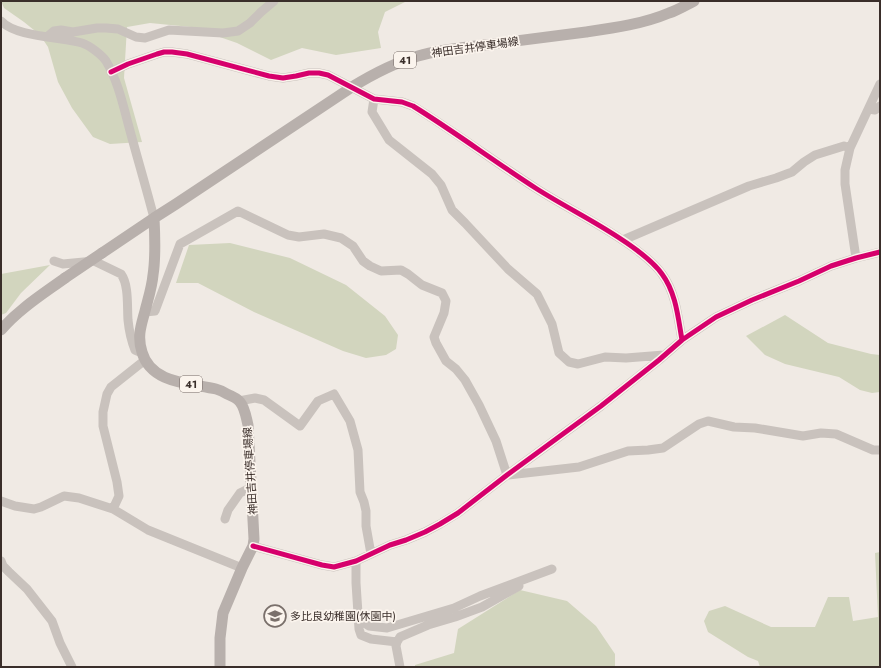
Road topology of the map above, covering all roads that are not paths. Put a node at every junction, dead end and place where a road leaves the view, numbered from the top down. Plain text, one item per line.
1 (274, 1) edge
2 (694, 1) edge
3 (1, 21) edge
4 (47, 38) junction
5 (111, 72) junction
6 (880, 84) edge
7 (352, 87) junction
8 (374, 99) junction
9 (880, 106) edge
10 (868, 109) junction
11 (850, 148) junction
12 (154, 218) junction
13 (623, 240) junction
14 (880, 252) edge
15 (856, 258) junction
16 (54, 261) dead end
17 (145, 312) junction
18 (1, 330) edge
19 (682, 340) junction
20 (664, 355) junction
21 (144, 356) junction
22 (239, 401) junction
23 (880, 450) edge
24 (507, 475) junction
25 (252, 487) junction
26 (1, 501) edge
27 (114, 509) junction
28 (225, 518) dead end
29 (253, 546) junction
30 (371, 554) junction
31 (1, 561) edge
32 (356, 561) junction
33 (242, 568) junction
34 (552, 569) dead end
35 (529, 578) junction
36 (358, 619) junction
37 (396, 642) junction
38 (72, 667) edge
39 (220, 667) edge
40 (400, 667) edge

1 - 4 street
2 - 7 main road, 神田吉井停車場線 / 41
3 - 4 street
4 - 5 street
5 - 7 street
5 - 12 street
6 - 10 street
7 - 8 street
7 - 12 main road, 神田吉井停車場線 / 41
8 - 13 street
8 - 20 street
9 - 10 street
10 - 11 street
11 - 13 street
11 - 15 street
12 - 17 main road
12 - 18 main road, 神田吉井停車場線 / 41, bridge
13 - 19 street
14 - 15 street
15 - 19 street
16 - 21 street
17 - 21 main road
17 - 24 street
19 - 20 street
20 - 24 street
21 - 22 main road, 41
21 - 27 street
22 - 25 main road, 神田吉井停車場線
22 - 30 street
23 - 24 street
24 - 30 street
25 - 28 street
25 - 29 main road, 神田吉井停車場線
26 - 27 street
27 - 33 street
29 - 32 street
29 - 33 main road, 神田吉井停車場線
30 - 32 street
31 - 38 street
32 - 36 street
33 - 39 main road, 神田吉井停車場線
34 - 35 street
35 - 36 street
35 - 37 street
36 - 37 street
37 - 40 street

